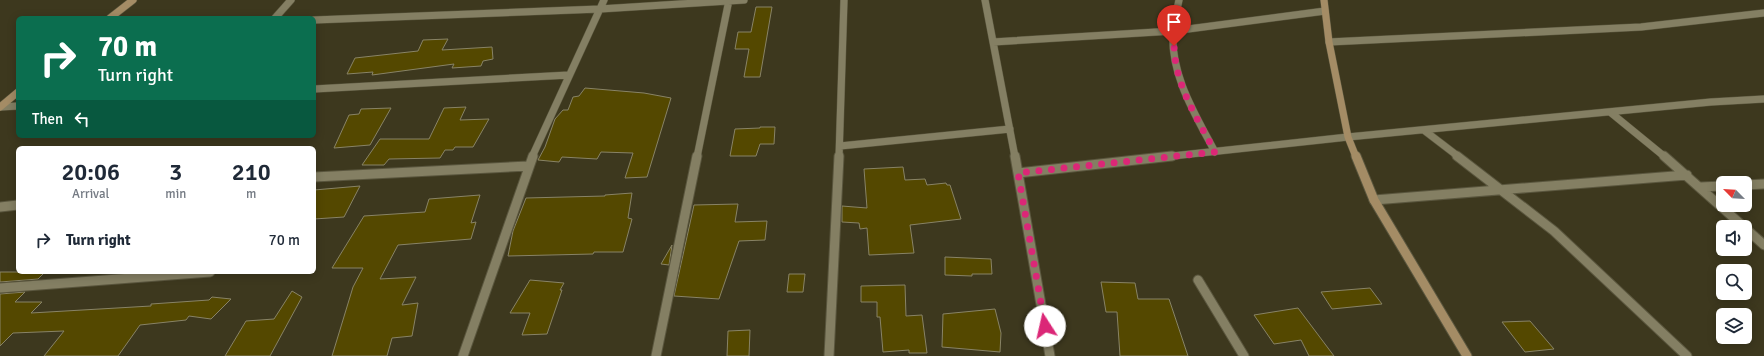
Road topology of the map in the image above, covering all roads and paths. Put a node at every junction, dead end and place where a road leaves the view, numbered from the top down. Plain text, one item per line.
1 (133, 0) edge
2 (291, 0) edge
3 (604, 0) edge
4 (744, 0) edge
5 (844, 0) edge
6 (985, 0) edge
7 (1179, 0) edge
8 (1324, 0) edge
9 (729, 1) edge
10 (600, 9) junction
11 (1325, 11) junction
12 (1764, 12) edge
13 (113, 16) edge
14 (277, 16) edge
15 (316, 20) edge
16 (1173, 31) junction
17 (994, 42) junction
18 (1329, 42) junction
19 (569, 75) junction
20 (316, 89) edge
21 (16, 94) edge
22 (1764, 99) edge
23 (16, 106) edge
24 (0, 107) edge
25 (1610, 112) junction
26 (1010, 129) junction
27 (1425, 130) junction
28 (1348, 137) junction
29 (840, 146) junction
30 (1215, 152) junction
31 (528, 166) junction
32 (1018, 173) junction
33 (1687, 174) junction
34 (316, 177) edge
35 (1764, 184) edge
36 (1752, 185) edge
37 (1716, 186) edge
38 (1701, 187) junction
39 (1502, 190) junction
40 (1374, 200) junction
41 (16, 205) edge
42 (0, 207) edge
43 (1736, 220) edge
44 (1752, 234) edge
45 (1764, 245) edge
46 (184, 274) edge
47 (1198, 280) dead end
48 (0, 288) edge
49 (463, 356) edge
50 (656, 356) edge
51 (829, 356) edge
52 (1050, 356) edge
53 (1244, 356) edge
54 (1468, 356) edge
55 (1687, 356) edge

1 - 13 street
2 - 14 street
3 - 10 street
4 - 9 street
5 - 29 street
6 - 17 street
7 - 16 street
8 - 11 street
9 - 10 street
9 - 50 street
10 - 15 street
10 - 19 street
11 - 16 street
11 - 18 street
12 - 18 street
16 - 17 street
16 - 30 street
17 - 26 street
18 - 28 street
19 - 20 street
19 - 31 street
21 - 24 street
22 - 25 street
23 - 24 street
25 - 27 street
25 - 33 street
26 - 29 street
26 - 32 street
27 - 28 street
27 - 39 street
28 - 30 street
28 - 40 street
29 - 51 street
30 - 32 street
31 - 34 street
31 - 49 street
32 - 52 street
33 - 38 street
33 - 39 street
35 - 36 street
37 - 38 street
38 - 43 street
39 - 40 street
39 - 55 street
40 - 54 street
41 - 42 street
44 - 45 street
46 - 48 street
47 - 53 street

